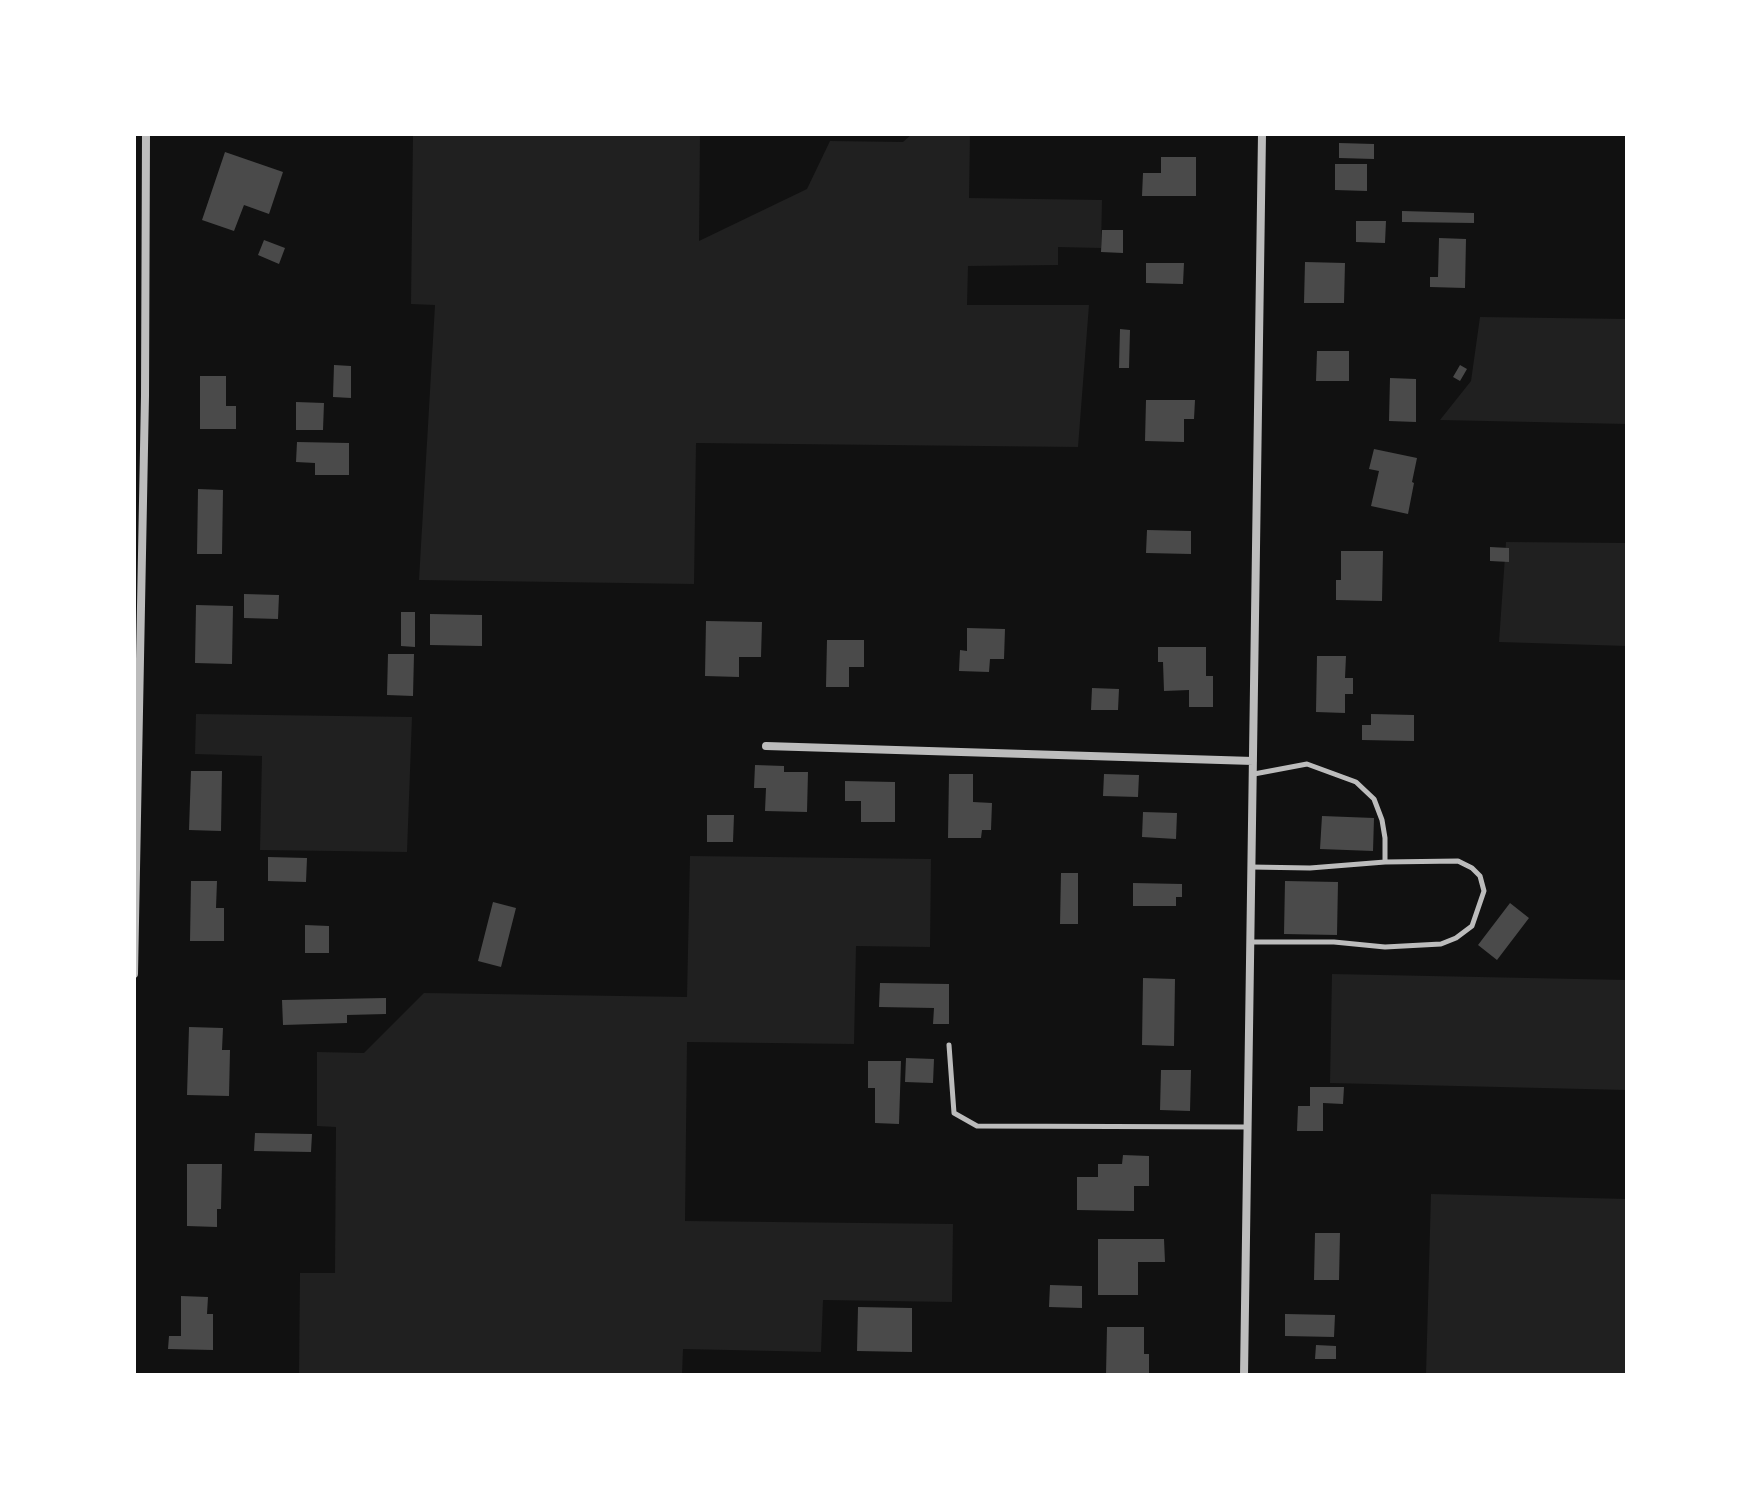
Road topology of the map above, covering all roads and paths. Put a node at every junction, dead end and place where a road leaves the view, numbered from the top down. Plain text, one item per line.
1 (146, 134) edge
2 (1262, 134) edge
3 (137, 622) edge
4 (766, 746) dead end
5 (1253, 761) junction
6 (1253, 775) junction
7 (1385, 862) junction
8 (1251, 867) junction
9 (1250, 942) junction
10 (134, 974) edge
11 (949, 1045) dead end
12 (1247, 1127) junction
13 (1244, 1375) edge

1 - 3 street
2 - 5 street
3 - 10 street
4 - 5 street
5 - 6 street
6 - 7 lane
6 - 8 street
7 - 8 lane
7 - 9 lane
8 - 9 street
9 - 12 street
11 - 12 lane
12 - 13 street

